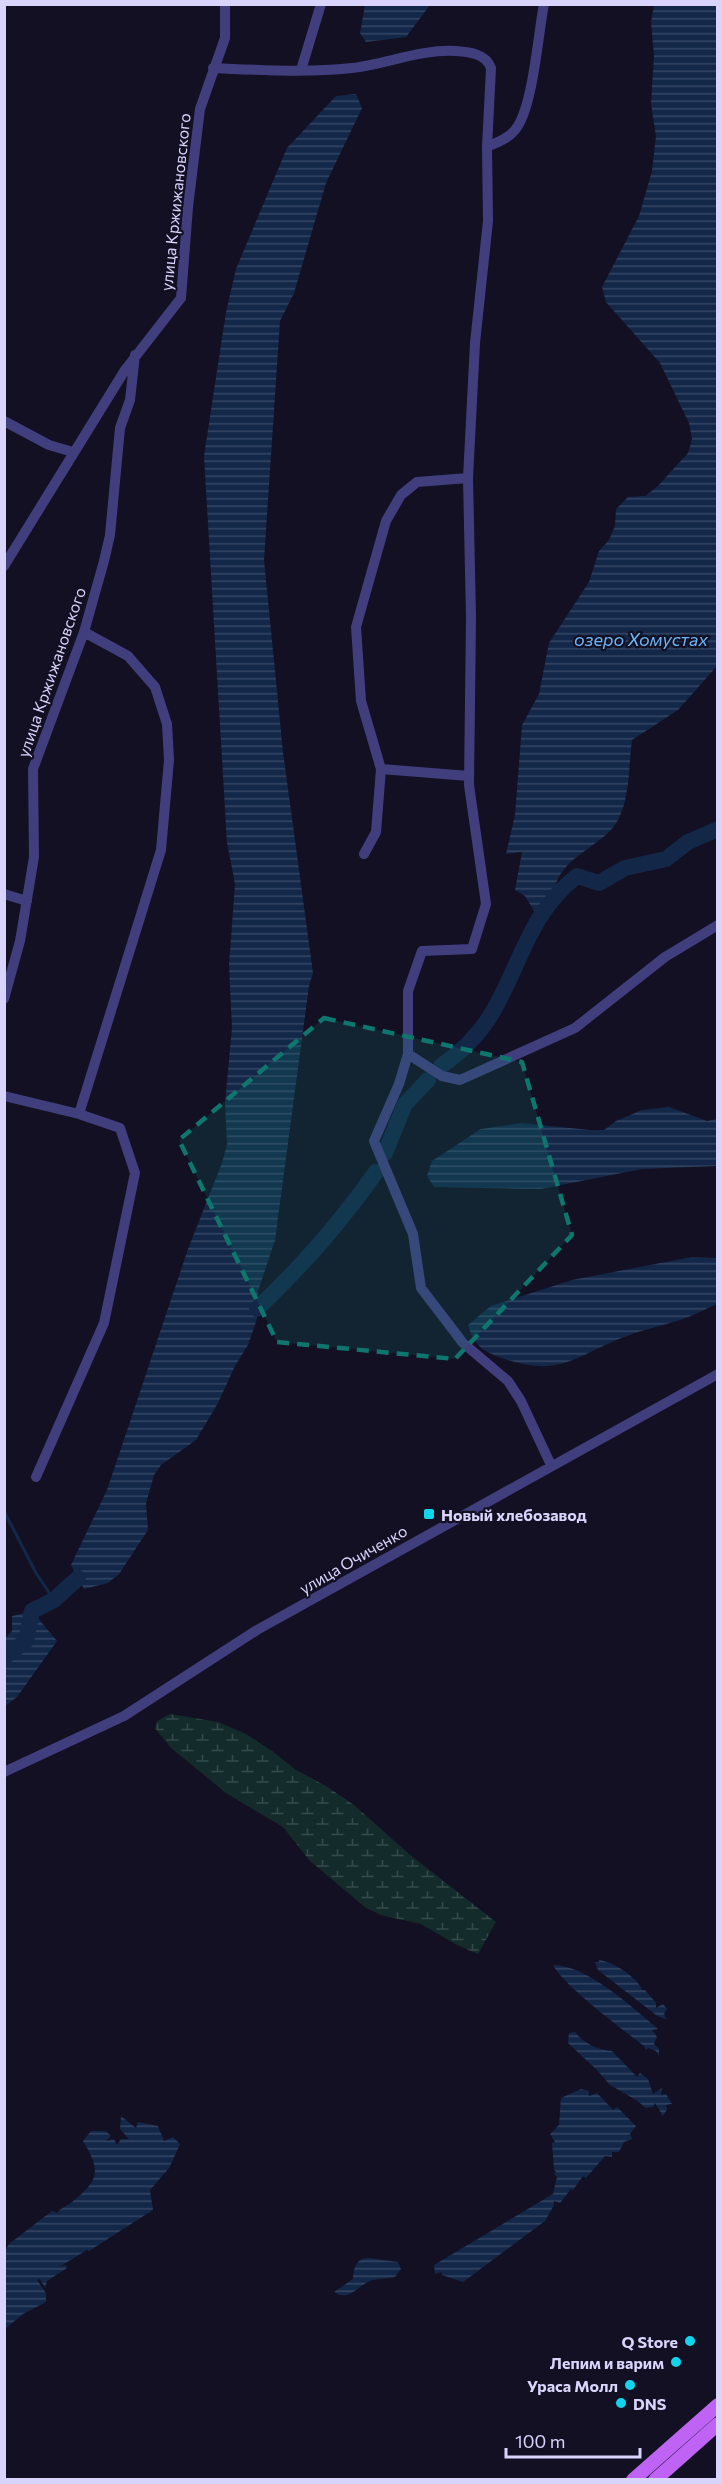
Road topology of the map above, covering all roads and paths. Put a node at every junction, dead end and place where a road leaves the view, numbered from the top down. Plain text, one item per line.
1 (225, 4) edge
2 (321, 4) edge
3 (544, 4) edge
4 (213, 68) junction
5 (301, 70) junction
6 (488, 147) junction
7 (135, 355) junction
8 (4, 421) edge
9 (73, 452) junction
10 (468, 478) junction
11 (4, 566) edge
12 (84, 632) junction
13 (381, 769) junction
14 (470, 776) junction
15 (364, 854) dead end
16 (4, 894) edge
17 (27, 901) junction
18 (717, 925) edge
19 (4, 999) edge
20 (408, 1054) junction
21 (4, 1096) edge
22 (79, 1114) junction
23 (717, 1374) edge
24 (551, 1465) junction
25 (36, 1477) dead end
26 (4, 1772) edge
27 (717, 2404) edge
28 (717, 2424) edge
29 (633, 2480) edge
30 (655, 2480) edge

1 - 4 street, улица Кржижановского
2 - 5 street
3 - 6 street
4 - 5 street
4 - 7 street, улица Кржижановского
5 - 6 street
6 - 10 street
7 - 9 street, улица Кржижановского
7 - 12 street, улица Кржижановского
8 - 9 street
9 - 11 street, улица Кржижановского
10 - 13 street
10 - 14 street
12 - 17 street, улица Кржижановского
12 - 22 street
13 - 14 street
13 - 15 street
14 - 20 street
16 - 17 street
17 - 19 street, улица Кржижановского
18 - 20 street
20 - 24 street
21 - 22 street
22 - 25 street
23 - 24 street, улица Очиченко
24 - 26 street, улица Очиченко
27 - 29 main road
28 - 30 main road

